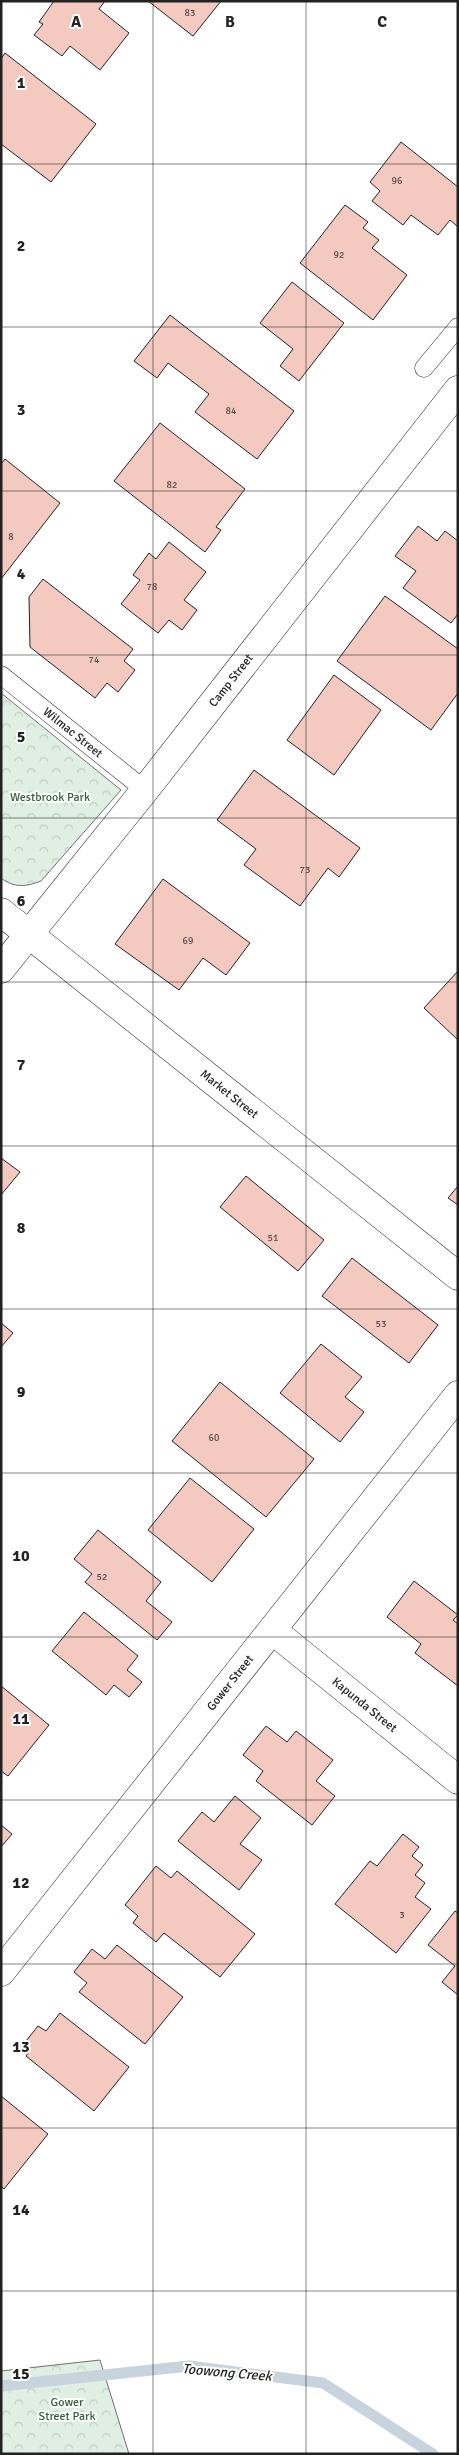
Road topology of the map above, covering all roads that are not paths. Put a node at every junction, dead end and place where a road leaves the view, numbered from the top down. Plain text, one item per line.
1 (458, 327) edge
2 (424, 368) dead end
3 (458, 390) edge
4 (1, 675) edge
5 (145, 790) junction
6 (1, 912) edge
7 (29, 935) junction
8 (1, 969) edge
9 (458, 1276) edge
10 (458, 1395) edge
11 (272, 1630) junction
12 (458, 1780) edge
13 (1, 1972) edge

1 - 2 lane
3 - 5 street, Camp Street
4 - 5 lane, Wilmac Street
5 - 7 street, Camp Street
6 - 7 street, Market Street
7 - 8 street, Camp Street
7 - 9 street, Market Street
10 - 11 street, Gower Street
11 - 12 street, Kapunda Street
11 - 13 street, Gower Street

